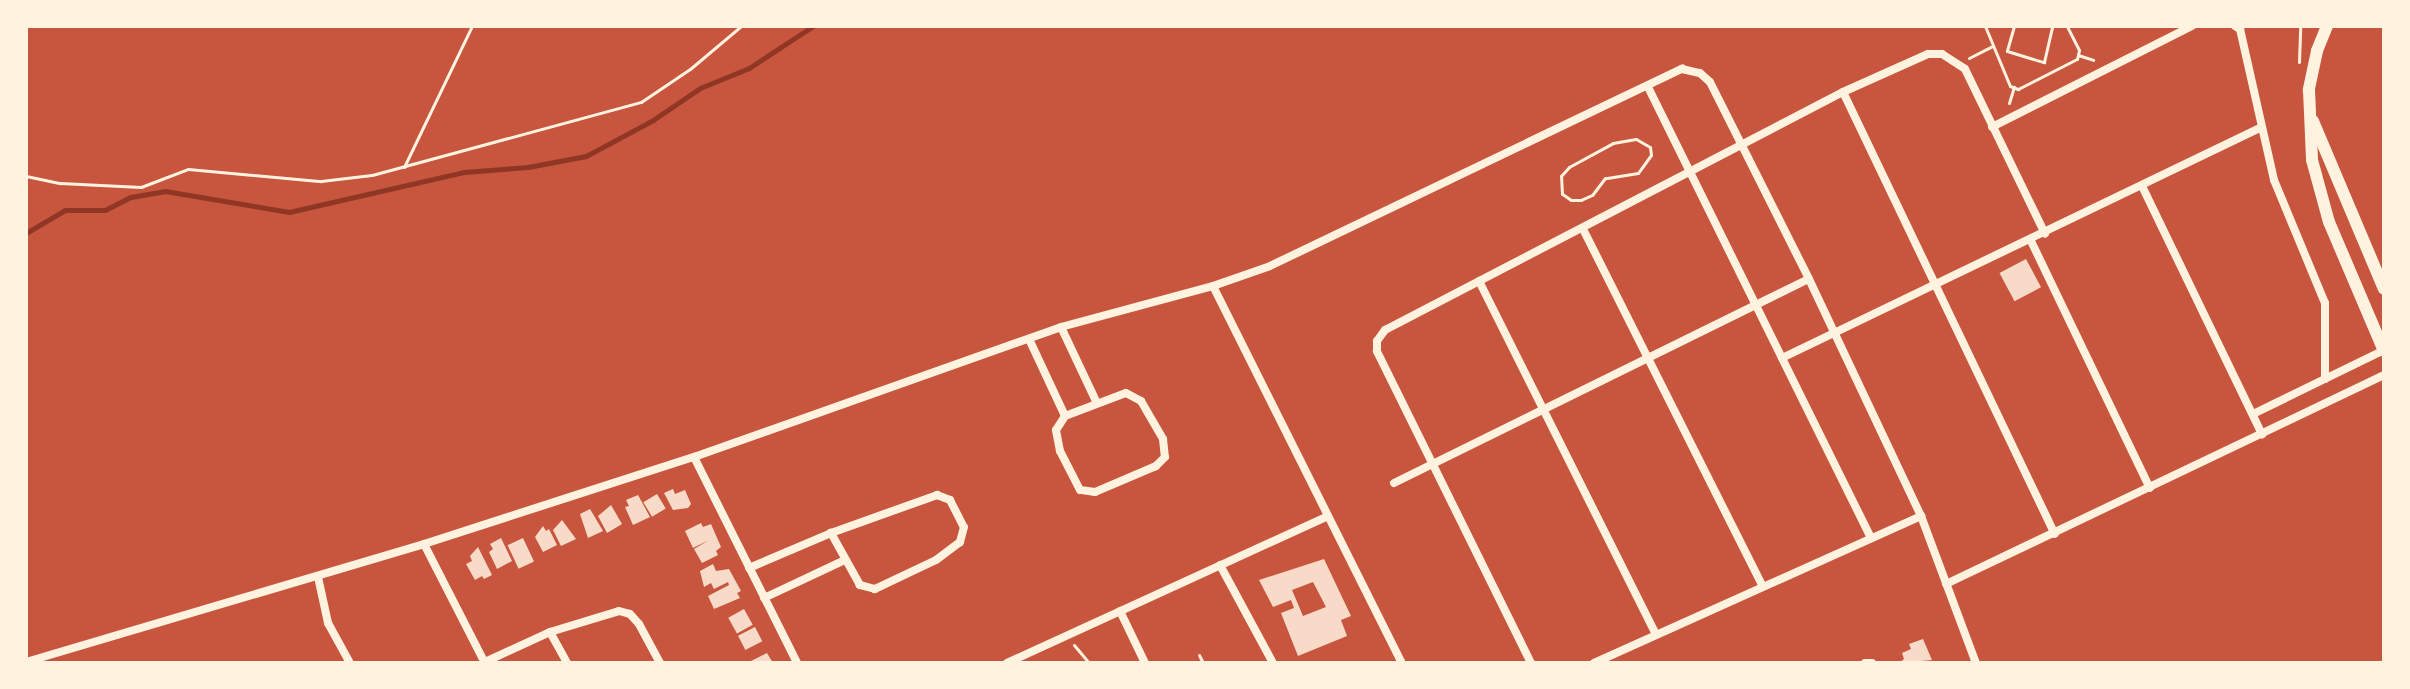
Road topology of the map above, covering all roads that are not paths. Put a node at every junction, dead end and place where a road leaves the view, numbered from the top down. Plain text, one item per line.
1 (2192, 26) edge
2 (2235, 26) edge
3 (2327, 26) edge
4 (1648, 87) junction
5 (1843, 92) junction
6 (2309, 110) junction
7 (1992, 127) junction
8 (2260, 128) junction
9 (1742, 147) junction
10 (1690, 173) junction
11 (2142, 186) junction
12 (1583, 229) junction
13 (2045, 234) junction
14 (2031, 241) junction
15 (1809, 279) junction
16 (1479, 281) junction
17 (1213, 286) junction
18 (1936, 286) junction
19 (2384, 289) edge
20 (1756, 306) junction
21 (1061, 327) junction
22 (1836, 335) junction
23 (1029, 339) junction
24 (2384, 350) edge
25 (1782, 358) junction
26 (1649, 359) junction
27 (2384, 375) edge
28 (2325, 379) junction
29 (1097, 403) junction
30 (1544, 411) junction
31 (2253, 414) junction
32 (1065, 416) junction
33 (2262, 434) junction
34 (694, 457) junction
35 (1433, 464) junction
36 (1394, 483) dead end
37 (2150, 488) junction
38 (1328, 516) junction
39 (1921, 516) junction
40 (831, 533) junction
41 (2055, 534) junction
42 (1871, 538) junction
43 (424, 544) junction
44 (845, 560) junction
45 (1220, 565) junction
46 (749, 568) junction
47 (318, 577) junction
48 (1946, 584) junction
49 (1762, 585) junction
50 (764, 598) junction
51 (1120, 611) junction
52 (550, 632) junction
53 (1656, 634) junction
54 (26, 662) edge
55 (564, 662) edge
56 (350, 663) edge
57 (485, 663) edge
58 (660, 663) edge
59 (797, 663) edge
60 (1007, 663) edge
61 (1145, 663) edge
62 (1273, 663) edge
63 (1402, 663) edge
64 (1531, 663) edge
65 (1594, 663) edge
66 (1865, 663) edge
67 (1872, 663) edge
68 (1976, 663) edge

1 - 7 street
2 - 8 street
3 - 6 main road
4 - 9 street
4 - 10 street
4 - 17 street
5 - 7 street
5 - 9 street
5 - 18 street
6 - 19 main road
6 - 24 main road
7 - 13 street
8 - 11 street
8 - 28 street
9 - 10 street
9 - 15 street
10 - 12 street
10 - 20 street
11 - 13 street
11 - 31 street
12 - 16 street
12 - 26 street
13 - 14 street
14 - 18 street
14 - 37 street
15 - 20 street
15 - 22 street
16 - 30 street
16 - 35 street
17 - 21 street
17 - 38 street
18 - 22 street
18 - 41 street
20 - 25 street
20 - 26 street
21 - 23 street
21 - 29 street
22 - 25 street
22 - 39 street
23 - 32 street
23 - 34 street
24 - 28 street
25 - 42 street
26 - 30 street
26 - 49 street
27 - 33 street
28 - 31 street
29 - 32 street
29 - 32 street
30 - 35 street
30 - 53 street
31 - 33 street
33 - 37 street
34 - 43 street
34 - 46 street
35 - 36 street
35 - 64 street
37 - 41 street
38 - 45 street
38 - 63 street
39 - 42 street
39 - 48 street
40 - 44 street
40 - 44 street
40 - 46 street
41 - 48 street
42 - 49 street
43 - 47 street
43 - 57 street
44 - 50 street
45 - 51 street
45 - 62 street
46 - 50 street
47 - 54 street
47 - 56 street
48 - 68 street
49 - 53 street
50 - 59 street
51 - 60 street
51 - 61 street
52 - 55 street
52 - 57 street
52 - 58 street
53 - 65 street
66 - 67 street

